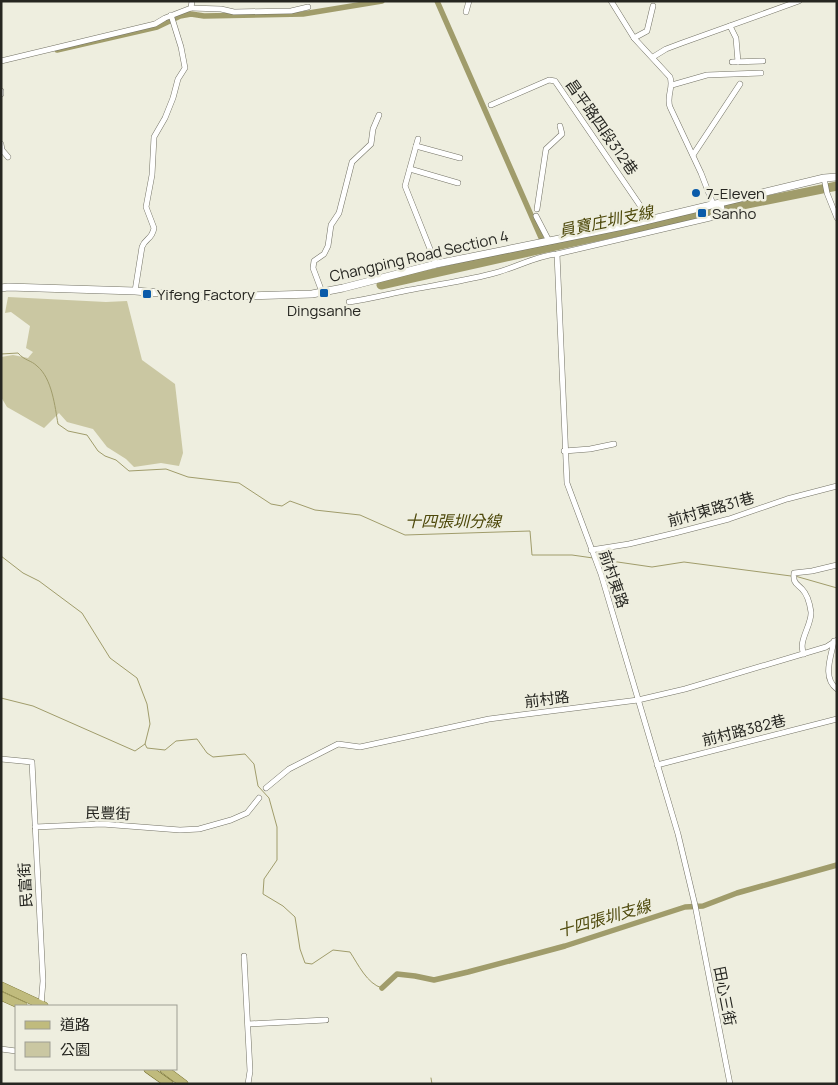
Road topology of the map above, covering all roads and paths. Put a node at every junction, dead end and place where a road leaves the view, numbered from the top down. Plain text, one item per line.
1 (192, 1) edge
2 (469, 1) edge
3 (611, 1) edge
4 (799, 1) edge
5 (653, 6) dead end
6 (308, 7) dead end
7 (191, 8) junction
8 (466, 12) dead end
9 (171, 15) junction
10 (730, 26) junction
11 (634, 38) junction
12 (653, 57) junction
13 (1, 61) edge
14 (763, 61) dead end
15 (762, 73) dead end
16 (740, 84) dead end
17 (672, 85) junction
18 (491, 105) dead end
19 (379, 115) dead end
20 (560, 126) dead end
21 (418, 139) dead end
22 (1, 144) edge
23 (416, 146) junction
24 (693, 155) junction
25 (8, 156) dead end
26 (460, 158) dead end
27 (410, 169) junction
28 (837, 177) edge
29 (824, 178) junction
30 (458, 183) dead end
31 (717, 203) junction
32 (537, 210) dead end
33 (536, 216) dead end
34 (837, 218) edge
35 (650, 220) junction
36 (549, 241) junction
37 (556, 254) junction
38 (436, 264) junction
39 (1, 288) edge
40 (134, 291) junction
41 (322, 292) junction
42 (349, 302) dead end
43 (614, 444) dead end
44 (564, 450) junction
45 (837, 486) edge
46 (591, 550) junction
47 (837, 565) edge
48 (836, 641) edge
49 (804, 654) junction
50 (837, 689) edge
51 (638, 700) junction
52 (837, 719) edge
53 (1, 759) edge
54 (658, 765) junction
55 (266, 788) dead end
56 (259, 798) dead end
57 (35, 827) junction
58 (696, 906) joint
59 (244, 956) dead end
60 (1, 986) edge
61 (1, 996) edge
62 (21, 1005) edge
63 (40, 1005) edge
64 (42, 1005) edge
65 (326, 1020) dead end
66 (248, 1024) junction
67 (1, 1049) edge
68 (15, 1051) edge
69 (149, 1070) edge
70 (165, 1070) edge
71 (169, 1084) edge
72 (184, 1084) edge
73 (248, 1084) edge
74 (730, 1084) edge

1 - 7 street
2 - 8 street
3 - 11 street
4 - 10 street
5 - 11 street
6 - 7 street
7 - 9 street
9 - 13 street
9 - 40 street
10 - 12 street
10 - 14 street
11 - 12 street
12 - 17 street
15 - 17 street
16 - 24 street
17 - 24 street
18 - 35 street, 昌平路四段312巷
19 - 41 street
20 - 32 street
21 - 23 street
22 - 25 street
23 - 26 street
23 - 27 street
24 - 31 street
27 - 30 street
27 - 38 street
28 - 29 street, Changping Road Section 4
29 - 31 street, Changping Road Section 4
29 - 34 street
31 - 35 street, Changping Road Section 4
31 - 37 street
33 - 36 street
35 - 36 street, Changping Road Section 4
36 - 38 street, Changping Road Section 4
37 - 42 street
37 - 44 street, 前村東路
38 - 41 street, Changping Road Section 4
39 - 40 street, Changping Road Section 4
40 - 41 street, Changping Road Section 4
43 - 44 street
44 - 46 street, 前村東路
45 - 46 street, 前村東路31巷
46 - 51 street, 前村東路
47 - 49 street
48 - 49 street, 前村路
48 - 50 street
49 - 51 street, 前村路
51 - 54 street, 前村東路
51 - 55 street, 前村路
52 - 54 street, 前村路382巷
53 - 57 street, 民富街
54 - 58 street, 前村東路
56 - 57 street, 民豐街
57 - 64 street, 民富街
58 - 74 street, 田心三街
59 - 66 street
60 - 63 main road
61 - 62 main road
65 - 66 street
66 - 73 street
67 - 68 street
69 - 71 main road
70 - 72 main road

